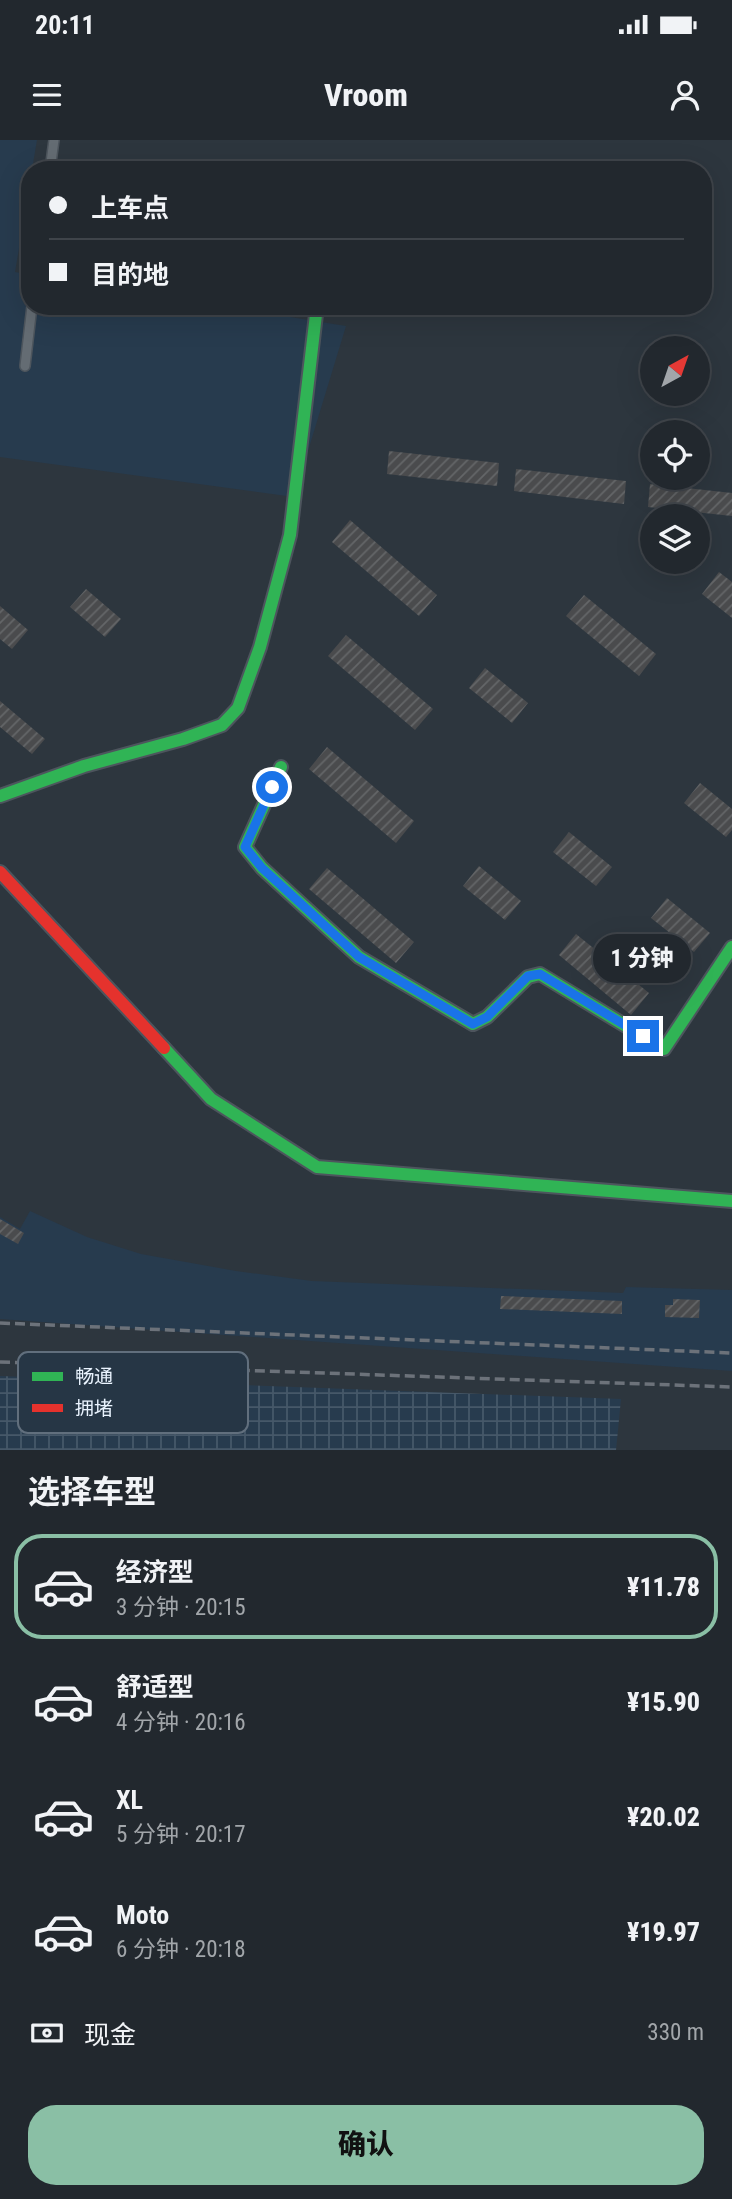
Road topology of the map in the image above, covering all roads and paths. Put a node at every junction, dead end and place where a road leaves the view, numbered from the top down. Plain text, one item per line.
1 (54, 140) edge
2 (51, 161) edge
3 (31, 315) edge
4 (316, 315) edge
5 (24, 366) dead end
6 (281, 767) dead end
7 (0, 796) edge
8 (0, 872) edge
9 (732, 947) edge
10 (732, 1201) edge

1 - 2 street
3 - 5 street
4 - 7 street
6 - 9 street
8 - 10 street

